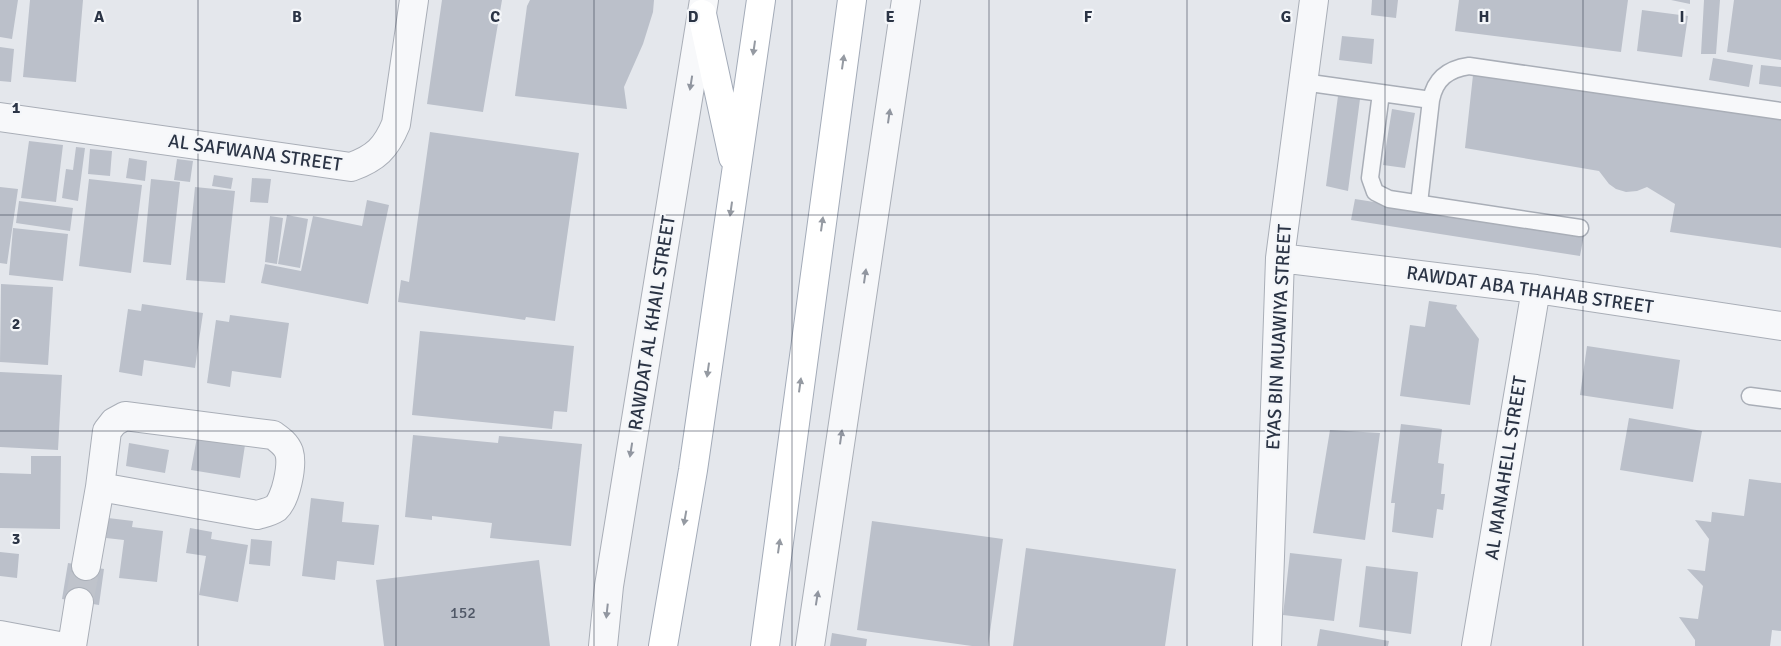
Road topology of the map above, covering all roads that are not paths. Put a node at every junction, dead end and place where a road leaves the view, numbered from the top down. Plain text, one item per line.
1 (414, 0) edge
2 (761, 0) edge
3 (852, 0) edge
4 (906, 0) edge
5 (1314, 0) edge
6 (703, 7) edge
7 (1303, 82) junction
8 (1381, 93) junction
9 (1431, 100) junction
10 (1781, 111) edge
11 (0, 117) edge
12 (736, 174) junction
13 (1418, 203) junction
14 (1580, 228) dead end
15 (1280, 258) junction
16 (1536, 289) junction
17 (1781, 326) edge
18 (1750, 396) dead end
19 (1781, 400) edge
20 (100, 487) junction
21 (86, 566) tunnel mouth
22 (79, 602) tunnel mouth
23 (0, 635) edge
24 (59, 646) edge
25 (72, 646) edge
26 (603, 646) edge
27 (663, 646) edge
28 (765, 646) edge
29 (810, 646) edge
30 (1267, 646) edge
31 (1476, 646) edge

1 - 11 street, AL SAFWANA STREET
2 -> 12 main road
28 -> 3 main road
29 -> 4 street
5 - 7 street, EYAS BIN MUAWIYA STREET
6 - 12 main road
6 -> 26 street, RAWDAT AL KHAIL STREET
7 - 8 lane
7 - 15 street, EYAS BIN MUAWIYA STREET
8 - 9 lane
8 - 13 lane
9 - 10 lane
9 - 13 lane
12 -> 27 main road
13 - 14 lane
15 - 16 street, RAWDAT ABA THAHAB STREET
15 - 30 street, EYAS BIN MUAWIYA STREET
16 - 17 street, RAWDAT ABA THAHAB STREET
16 - 31 street, AL MANAHELL STREET
18 - 19 lane
20 - 20 street
20 - 21 street
22 - 25 street
23 - 24 street

